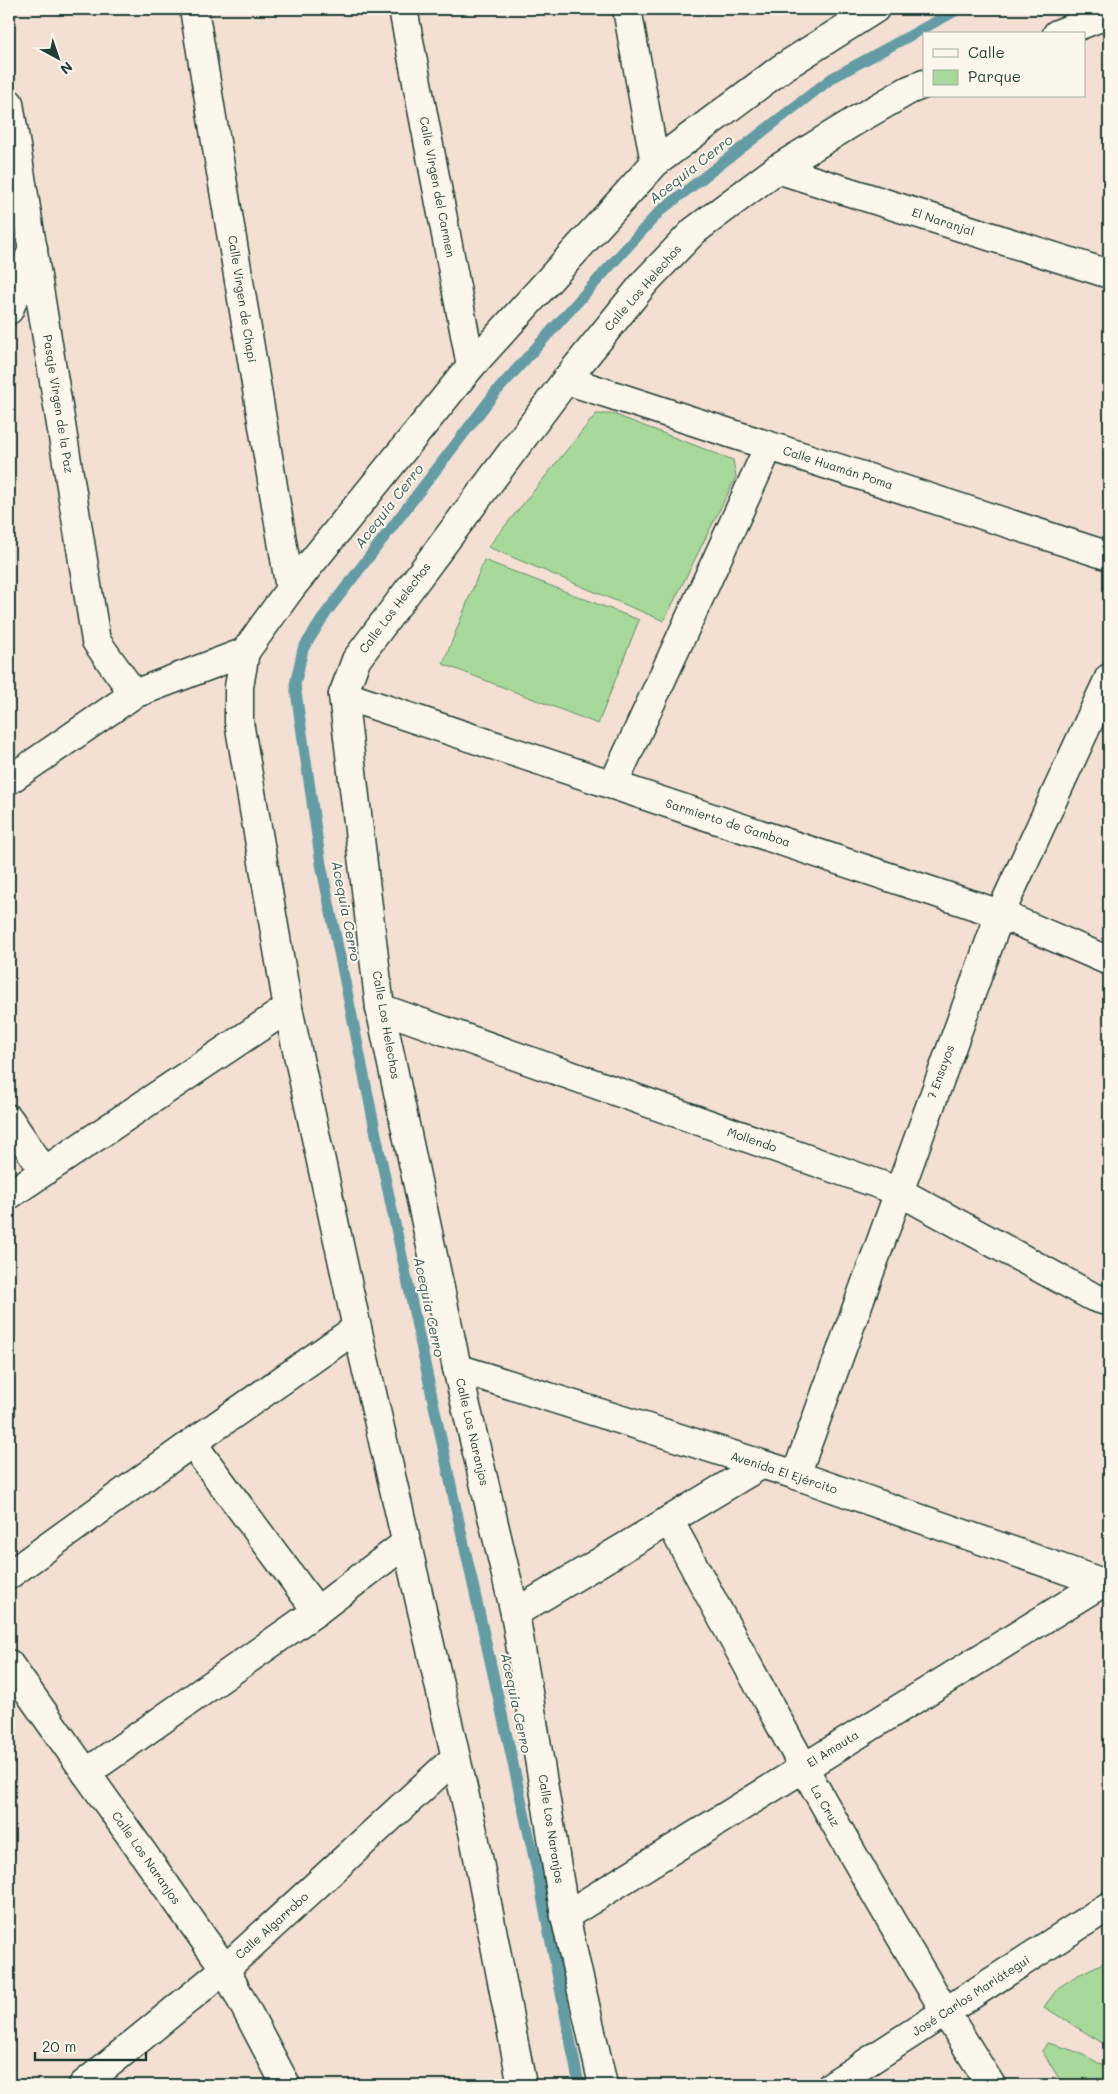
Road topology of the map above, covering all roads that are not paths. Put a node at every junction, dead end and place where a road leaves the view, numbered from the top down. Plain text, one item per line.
1 (194, 9) edge
2 (402, 9) edge
3 (627, 9) edge
4 (875, 9) edge
5 (1109, 14) edge
6 (1061, 32) edge
7 (923, 84) edge
8 (9, 103) edge
9 (655, 163) junction
10 (777, 169) junction
11 (33, 246) junction
12 (1109, 274) edge
13 (9, 310) edge
14 (471, 366) junction
15 (566, 380) junction
16 (769, 446) junction
17 (1109, 556) edge
18 (290, 589) junction
19 (245, 652) junction
20 (1109, 678) edge
21 (134, 694) junction
22 (343, 695) junction
23 (9, 780) edge
24 (613, 785) junction
25 (1000, 914) junction
26 (1109, 961) edge
27 (288, 1008) junction
28 (380, 1008) junction
29 (9, 1119) edge
30 (44, 1172) junction
31 (898, 1191) junction
32 (9, 1195) edge
33 (1109, 1302) edge
34 (357, 1328) junction
35 (457, 1368) junction
36 (192, 1443) junction
37 (761, 1465) junction
38 (796, 1475) junction
39 (669, 1520) junction
40 (406, 1543) junction
41 (9, 1575) edge
42 (1105, 1584) edge
43 (316, 1611) junction
44 (515, 1613) junction
45 (9, 1664) edge
46 (455, 1758) junction
47 (803, 1768) junction
48 (86, 1773) junction
49 (1109, 1906) edge
50 (565, 1916) junction
51 (225, 1969) junction
52 (945, 2013) junction
53 (83, 2085) edge
54 (286, 2085) edge
55 (522, 2085) edge
56 (603, 2085) edge
57 (832, 2085) edge
58 (991, 2085) edge

1 - 18 street, Calle Virgen de Chapi
2 - 14 street, Calle Virgen del Carmen
3 - 9 street
4 - 9 street
5 - 6 street
7 - 10 street, Calle Los Helechos
8 - 11 street, Pasaje Virgen de la Paz
9 - 14 street
10 - 12 street, El Naranjal
10 - 15 street, Calle Los Helechos
11 - 13 street
11 - 21 street, Pasaje Virgen de la Paz
14 - 18 street
15 - 16 street, Calle Huamán Poma
15 - 22 street, Calle Los Helechos
16 - 17 street, Calle Huamán Poma
16 - 24 street
18 - 19 street
19 - 21 street
19 - 27 street
20 - 25 street, 7 Ensayos
21 - 23 street
22 - 24 street, Sarmierto de Gamboa
22 - 28 street, Calle Los Helechos
24 - 25 street, Sarmierto de Gamboa
25 - 26 street, Sarmierto de Gamboa
25 - 31 street, 7 Ensayos
27 - 30 street
27 - 34 street
28 - 31 street, Mollendo
28 - 35 street, Calle Los Helechos
29 - 30 street
30 - 32 street
31 - 33 street, Mollendo
31 - 38 street, 7 Ensayos
34 - 36 street
34 - 40 street
35 - 37 street, Avenida El Ejército
35 - 44 street, Calle Los Naranjos
36 - 41 street
36 - 43 street
37 - 38 street, Avenida El Ejército
37 - 39 street
38 - 42 street, Avenida El Ejército
39 - 44 street
39 - 47 street, La Cruz
40 - 43 street
40 - 46 street
42 - 47 street, El Amauta
43 - 48 street
44 - 50 street, Calle Los Naranjos
45 - 48 street, Calle Los Naranjos
46 - 51 street, Calle Algarrobo
46 - 55 street
47 - 50 street, El Amauta
47 - 52 street, La Cruz
48 - 51 street, Calle Los Naranjos
49 - 52 street, José Carlos Mariátegui
50 - 56 street, Calle Los Naranjos
51 - 53 street, Calle Algarrobo
51 - 54 street, Calle Los Naranjos
52 - 57 street, José Carlos Mariátegui
52 - 58 street, La Cruz

